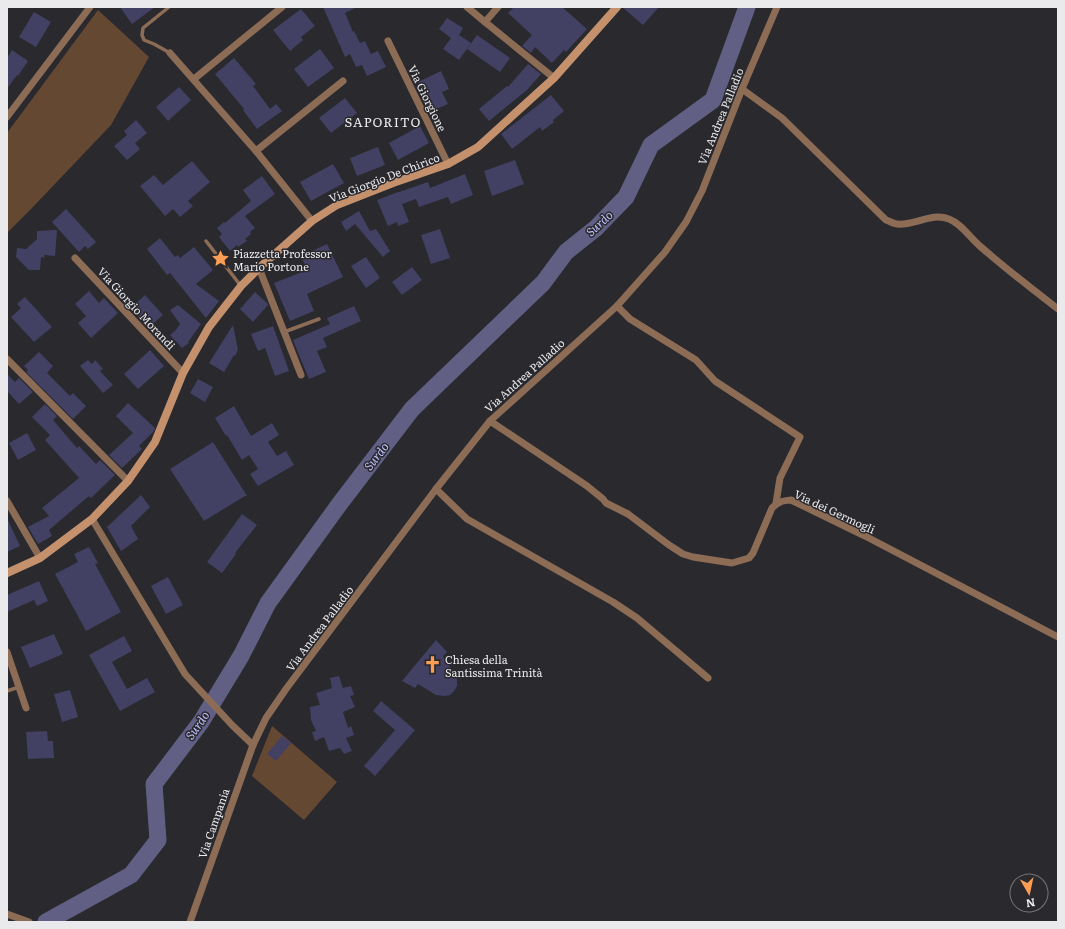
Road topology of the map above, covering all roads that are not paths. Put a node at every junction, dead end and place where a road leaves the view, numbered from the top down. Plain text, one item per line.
1 (90, 7) edge
2 (169, 7) edge
3 (282, 7) edge
4 (467, 7) edge
5 (498, 7) edge
6 (617, 7) edge
7 (777, 7) edge
8 (485, 22) junction
9 (388, 41) dead end
10 (170, 53) joint
11 (554, 78) junction
12 (194, 79) junction
13 (343, 82) dead end
14 (742, 89) junction
15 (7, 117) edge
16 (256, 151) junction
17 (448, 164) junction
18 (312, 221) junction
19 (206, 241) dead end
20 (75, 258) dead end
21 (259, 268) junction
22 (241, 286) junction
23 (617, 306) junction
24 (1058, 309) edge
25 (319, 319) dead end
26 (284, 332) junction
27 (7, 359) edge
28 (183, 373) junction
29 (301, 375) dead end
30 (490, 421) junction
31 (128, 481) junction
32 (436, 489) junction
33 (7, 501) edge
34 (776, 503) junction
35 (92, 519) junction
36 (40, 558) junction
37 (7, 573) edge
38 (1058, 638) edge
39 (7, 652) edge
40 (708, 678) dead end
41 (19, 687) junction
42 (7, 691) edge
43 (26, 708) dead end
44 (253, 745) junction
45 (7, 914) edge
46 (29, 922) edge
47 (189, 922) edge

1 - 15 street
2 - 10 lane
3 - 12 street
4 - 8 street
5 - 8 street
6 - 11 main road, Via Giorgio De Chirico
7 - 14 street, Via Andrea Palladio
8 - 11 street
9 - 17 street, Via Giorgione
10 - 12 street
11 - 17 main road, Via Giorgio De Chirico
12 - 16 street
13 - 16 street
14 - 23 street, Via Andrea Palladio
14 - 24 street
16 - 18 street
17 - 18 main road, Via Giorgio De Chirico
18 - 21 main road, Via Giorgio De Chirico
19 - 22 lane
20 - 28 street, Via Giorgio Morandi
21 - 22 main road, Via Giorgio De Chirico
21 - 26 street
22 - 28 main road, Via Giorgio De Chirico
23 - 30 street, Via Andrea Palladio
23 - 34 street
25 - 26 lane
26 - 29 street
27 - 31 street
28 - 31 main road, Via Giorgio De Chirico
30 - 32 street, Via Andrea Palladio
30 - 34 street
31 - 35 main road, Via Giorgio De Chirico
32 - 40 street
32 - 44 street, Via Andrea Palladio
33 - 36 street
34 - 38 street, Via dei Germogli
35 - 36 main road, Via Giorgio De Chirico
35 - 44 street
36 - 37 main road, Via Giorgio De Chirico
39 - 41 street
41 - 42 lane
41 - 43 street
44 - 47 street, Via Campania
45 - 46 street

